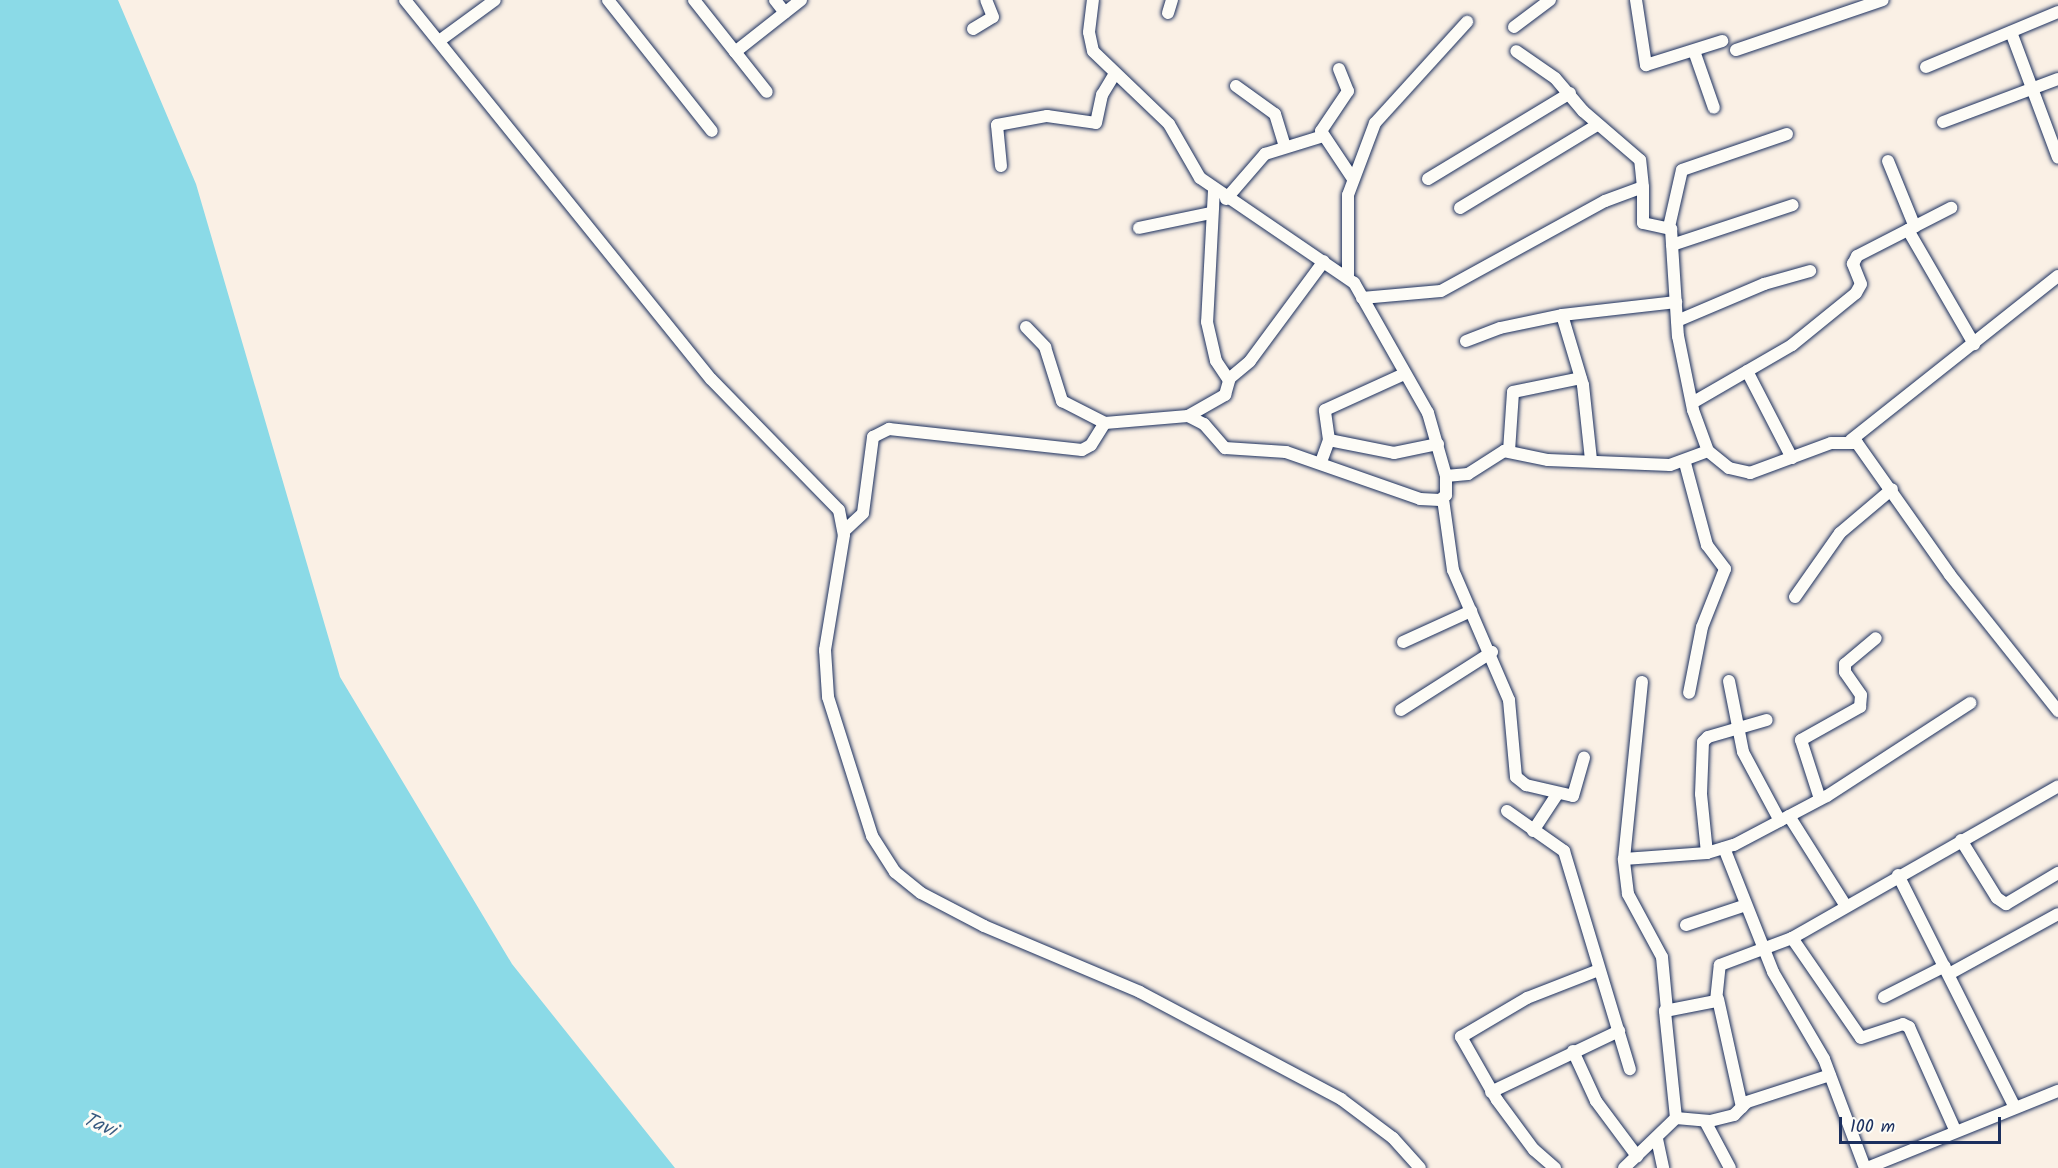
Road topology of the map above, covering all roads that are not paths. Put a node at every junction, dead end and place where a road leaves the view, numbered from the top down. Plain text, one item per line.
1 (405, 0) edge
2 (495, 0) edge
3 (608, 0) edge
4 (694, 0) edge
5 (776, 0) edge
6 (801, 0) edge
7 (986, 0) edge
8 (1093, 0) edge
9 (1172, 0) edge
10 (1550, 0) edge
11 (1636, 0) edge
12 (1883, 0) edge
13 (2058, 12) edge
14 (785, 13) junction
15 (1168, 13) dead end
16 (1467, 22) dead end
17 (1514, 27) dead end
18 (973, 29) dead end
19 (2011, 32) junction
20 (439, 41) junction
21 (1722, 41) dead end
22 (1736, 50) dead end
23 (1516, 51) dead end
24 (1694, 51) junction
25 (735, 52) junction
26 (1926, 67) dead end
27 (1339, 69) dead end
28 (1114, 75) junction
29 (2058, 79) edge
30 (1236, 86) dead end
31 (2033, 89) junction
32 (766, 92) dead end
33 (1570, 93) junction
34 (1714, 108) dead end
35 (1943, 122) dead end
36 (1597, 125) junction
37 (712, 131) dead end
38 (1787, 134) dead end
39 (1323, 136) junction
40 (1285, 147) junction
41 (2058, 158) edge
42 (1888, 161) dead end
43 (1001, 166) dead end
44 (1353, 179) junction
45 (1428, 179) dead end
46 (1642, 187) junction
47 (1214, 190) junction
48 (1226, 199) junction
49 (1793, 205) dead end
50 (1460, 208) dead end
51 (1951, 208) dead end
52 (1211, 213) junction
53 (1669, 226) junction
54 (1139, 228) dead end
55 (1912, 228) junction
56 (1672, 245) junction
57 (1324, 261) junction
58 (1810, 271) dead end
59 (2058, 276) edge
60 (1348, 278) junction
61 (1362, 298) junction
62 (1676, 302) junction
63 (1562, 315) junction
64 (1677, 321) junction
65 (1026, 327) dead end
66 (1466, 341) dead end
67 (1974, 344) junction
68 (1747, 371) junction
69 (1404, 374) junction
70 (1581, 378) junction
71 (1229, 380) junction
72 (1692, 403) junction
73 (1188, 416) junction
74 (1105, 423) junction
75 (1329, 440) junction
76 (1851, 440) junction
77 (1438, 444) junction
78 (1509, 451) junction
79 (1708, 451) junction
80 (1792, 458) junction
81 (1591, 460) junction
82 (1321, 462) junction
83 (1685, 463) junction
84 (1446, 476) junction
85 (1892, 489) junction
86 (1443, 499) junction
87 (844, 531) junction
88 (1795, 597) dead end
89 (1471, 611) junction
90 (1876, 638) dead end
91 (1403, 642) dead end
92 (1492, 652) junction
93 (1729, 681) dead end
94 (1642, 682) dead end
95 (1689, 693) dead end
96 (1970, 703) dead end
97 (1401, 710) dead end
98 (2058, 711) edge
99 (1767, 720) dead end
100 (1736, 728) junction
101 (1584, 758) dead end
102 (2058, 786) edge
103 (1558, 793) junction
104 (1820, 799) junction
105 (1507, 812) dead end
106 (1784, 818) junction
107 (1533, 831) junction
108 (1961, 840) junction
109 (1724, 848) junction
110 (1707, 853) junction
111 (1624, 859) junction
112 (2058, 873) edge
113 (1898, 874) junction
114 (1746, 905) junction
115 (1846, 906) junction
116 (2058, 914) edge
117 (1686, 926) dead end
118 (1792, 938) junction
119 (1764, 950) junction
120 (1599, 970) junction
121 (1947, 970) junction
122 (1884, 997) dead end
123 (1718, 999) junction
124 (1667, 1010) junction
125 (1619, 1031) junction
126 (1573, 1051) junction
127 (1630, 1069) dead end
128 (1830, 1075) junction
129 (1491, 1092) junction
130 (2057, 1096) edge
131 (2014, 1106) junction
132 (1742, 1107) junction
133 (1676, 1118) junction
134 (1705, 1120) junction
135 (1955, 1130) junction
136 (1657, 1139) junction
137 (1638, 1156) junction
138 (1420, 1168) edge
139 (1555, 1168) edge
140 (1624, 1168) edge
141 (1663, 1168) edge
142 (1730, 1168) edge
143 (1866, 1168) edge

1 - 20 street
2 - 20 street
3 - 37 street
4 - 25 street
5 - 14 street
6 - 14 street
7 - 18 street
8 - 28 street
9 - 15 street
10 - 17 street
11 - 24 street
12 - 22 street
13 - 19 street
14 - 25 street
16 - 44 street
19 - 26 street
19 - 31 street
20 - 87 street
21 - 24 street
23 - 33 street
24 - 34 street
25 - 32 street
27 - 39 street
28 - 43 street
28 - 47 street
29 - 31 street
30 - 40 street
31 - 35 street
31 - 41 street
33 - 36 street
33 - 45 street
36 - 46 street
36 - 50 street
38 - 53 street
39 - 40 street
39 - 44 street
40 - 48 street
42 - 55 street
44 - 60 street
46 - 53 street
46 - 61 street
47 - 48 street
47 - 52 street
48 - 57 street
49 - 56 street
51 - 55 street
52 - 54 street
52 - 71 street
53 - 56 street
55 - 67 street
55 - 68 street
56 - 62 street
57 - 60 street
57 - 71 street
58 - 64 street
59 - 67 street
60 - 61 street
61 - 69 street
62 - 63 street
62 - 64 street
63 - 66 street
63 - 70 street
64 - 72 street
65 - 74 street
67 - 76 street
68 - 72 street
68 - 80 street
69 - 75 street
69 - 77 street
70 - 78 street
70 - 81 street
71 - 73 street
72 - 79 street
73 - 74 street
73 - 82 street
74 - 87 street
75 - 77 street
75 - 82 street
76 - 80 street
76 - 85 street
77 - 84 street
78 - 81 street
78 - 84 street
79 - 80 street
79 - 83 street
81 - 83 street
82 - 86 street
83 - 95 street
84 - 86 street
85 - 88 street
85 - 98 street
86 - 89 street
87 - 138 street
89 - 91 street
89 - 92 street
90 - 104 street
92 - 97 street
92 - 103 street
93 - 100 street
94 - 111 street
96 - 104 street
99 - 100 street
100 - 106 street
100 - 110 street
101 - 103 street
102 - 108 street
103 - 107 street
104 - 106 street
105 - 107 street
106 - 109 street
106 - 115 street
107 - 120 street
108 - 112 street
108 - 113 street
109 - 110 street
109 - 114 street
110 - 111 street
111 - 124 street
113 - 115 street
113 - 121 street
114 - 117 street
114 - 119 street
115 - 118 street
116 - 121 street
118 - 119 street
118 - 135 street
119 - 123 street
119 - 128 street
120 - 125 street
120 - 129 street
121 - 122 street
121 - 131 street
123 - 124 street
123 - 132 street
124 - 133 street
125 - 126 street
125 - 127 street
126 - 129 street
126 - 137 street
128 - 132 street
128 - 143 street
129 - 139 street
130 - 131 street
131 - 135 street
132 - 134 street
133 - 134 street
133 - 136 street
134 - 142 street
135 - 143 street
136 - 137 street
136 - 141 street
137 - 140 street

